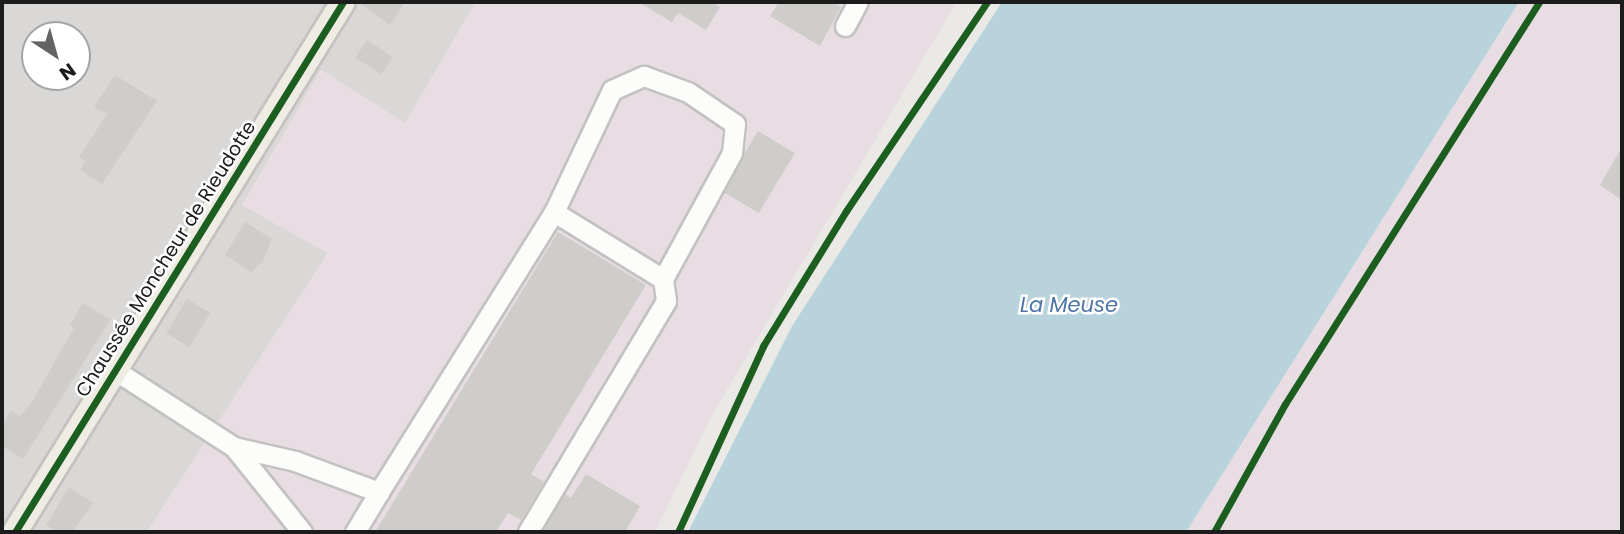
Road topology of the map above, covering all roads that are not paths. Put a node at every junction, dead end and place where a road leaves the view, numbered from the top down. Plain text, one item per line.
1 (344, 2) edge
2 (858, 2) edge
3 (845, 26) dead end
4 (554, 212) junction
5 (663, 279) junction
6 (116, 371) junction
7 (234, 447) junction
8 (379, 492) junction
9 (15, 532) edge
10 (302, 532) edge
11 (355, 532) edge
12 (528, 532) edge

1 - 6 main road, Chaussée Moncheur de Rieudotte
2 - 3 street
4 - 5 street
4 - 5 street
4 - 8 street
5 - 12 street
6 - 7 street
6 - 9 main road, Chaussée Moncheur de Rieudotte
7 - 8 street
7 - 10 street
8 - 11 street

